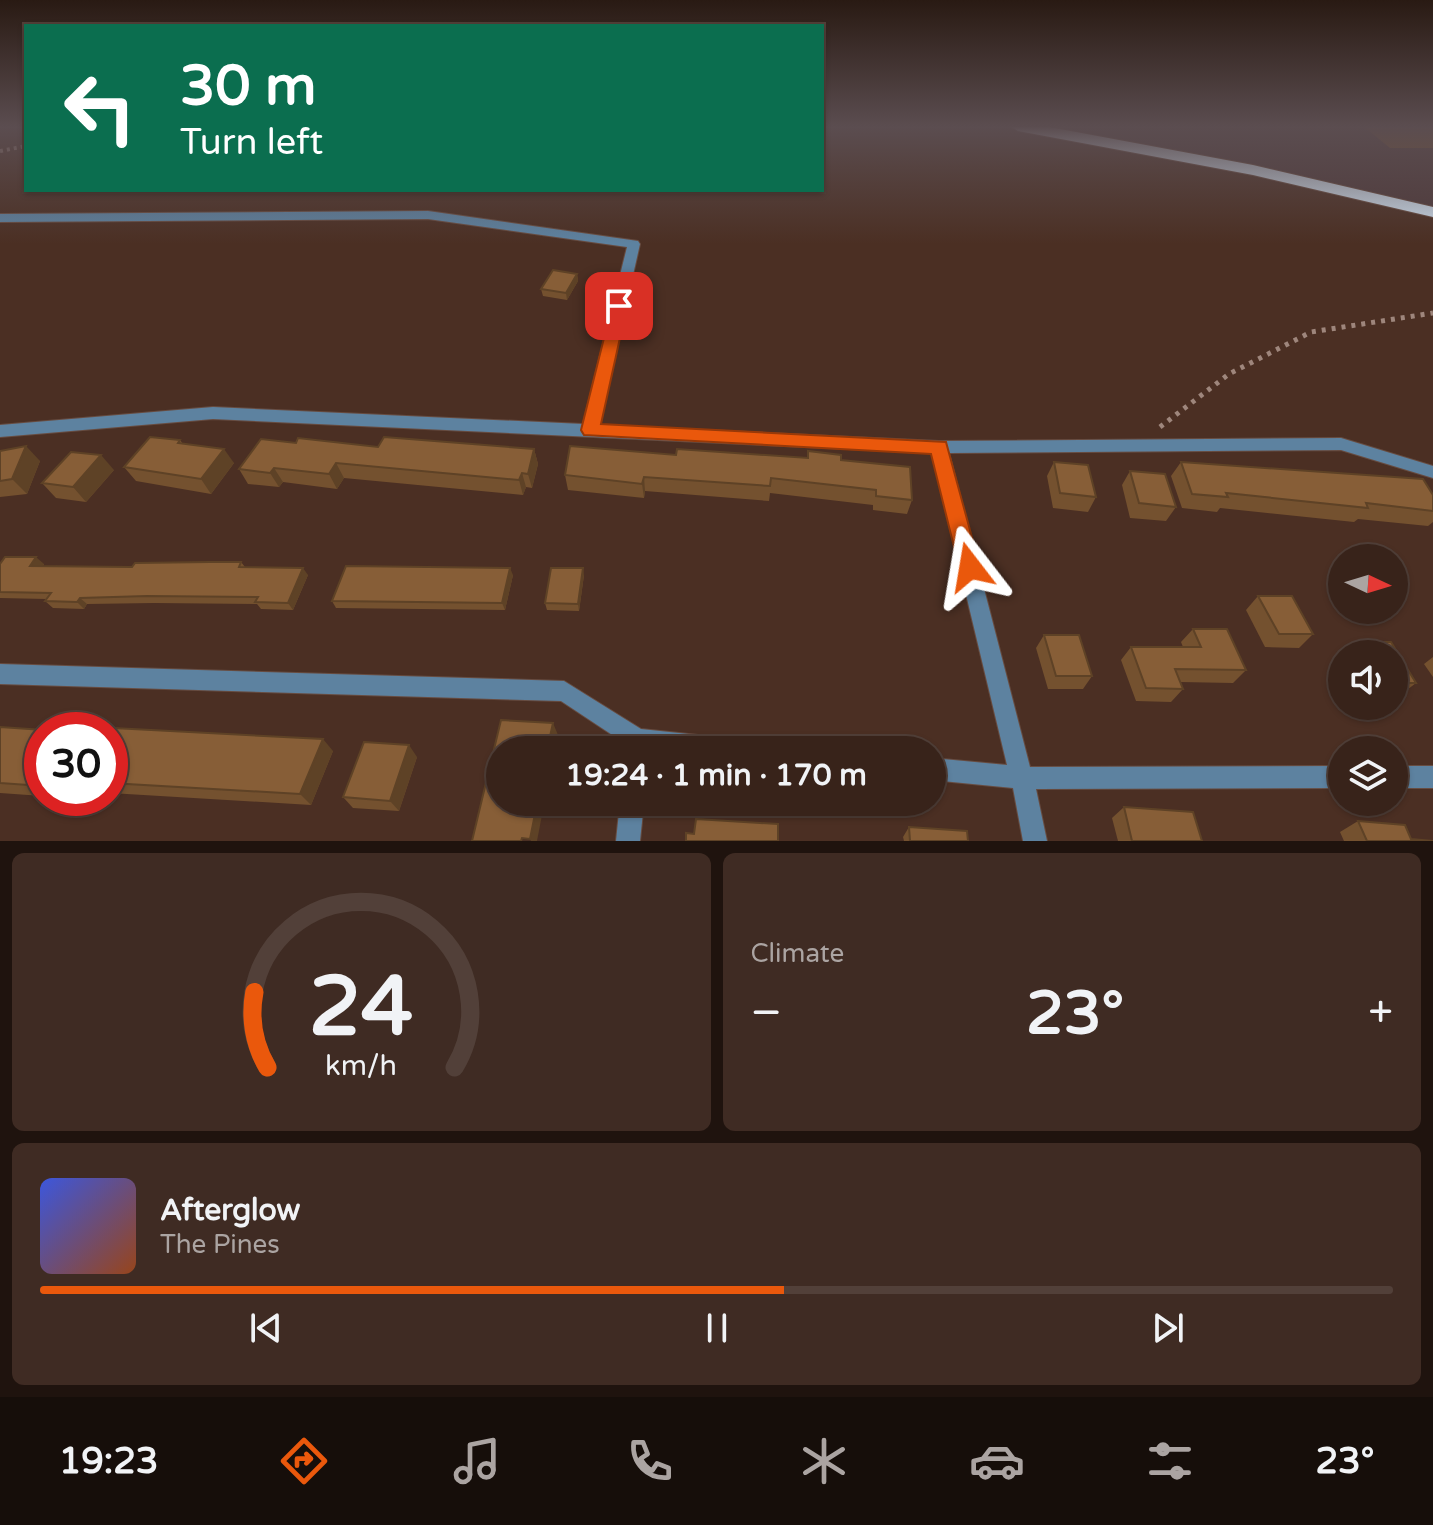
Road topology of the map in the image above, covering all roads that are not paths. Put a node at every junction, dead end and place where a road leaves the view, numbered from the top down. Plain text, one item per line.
1 (1228, 165) edge
2 (1433, 212) edge
3 (0, 218) edge
4 (590, 430) junction
5 (0, 431) edge
6 (939, 447) junction
7 (1433, 472) edge
8 (0, 674) edge
9 (626, 736) edge
10 (946, 770) edge
11 (1328, 777) edge
12 (1408, 777) edge
13 (1433, 777) edge
14 (1022, 778) junction
15 (631, 816) edge
16 (628, 841) edge
17 (1035, 841) edge

1 - 2 highway
3 - 4 street
4 - 5 street
4 - 6 street
6 - 7 street
6 - 14 street
8 - 9 street
10 - 14 street
11 - 14 street
12 - 13 street
14 - 17 street
15 - 16 street

